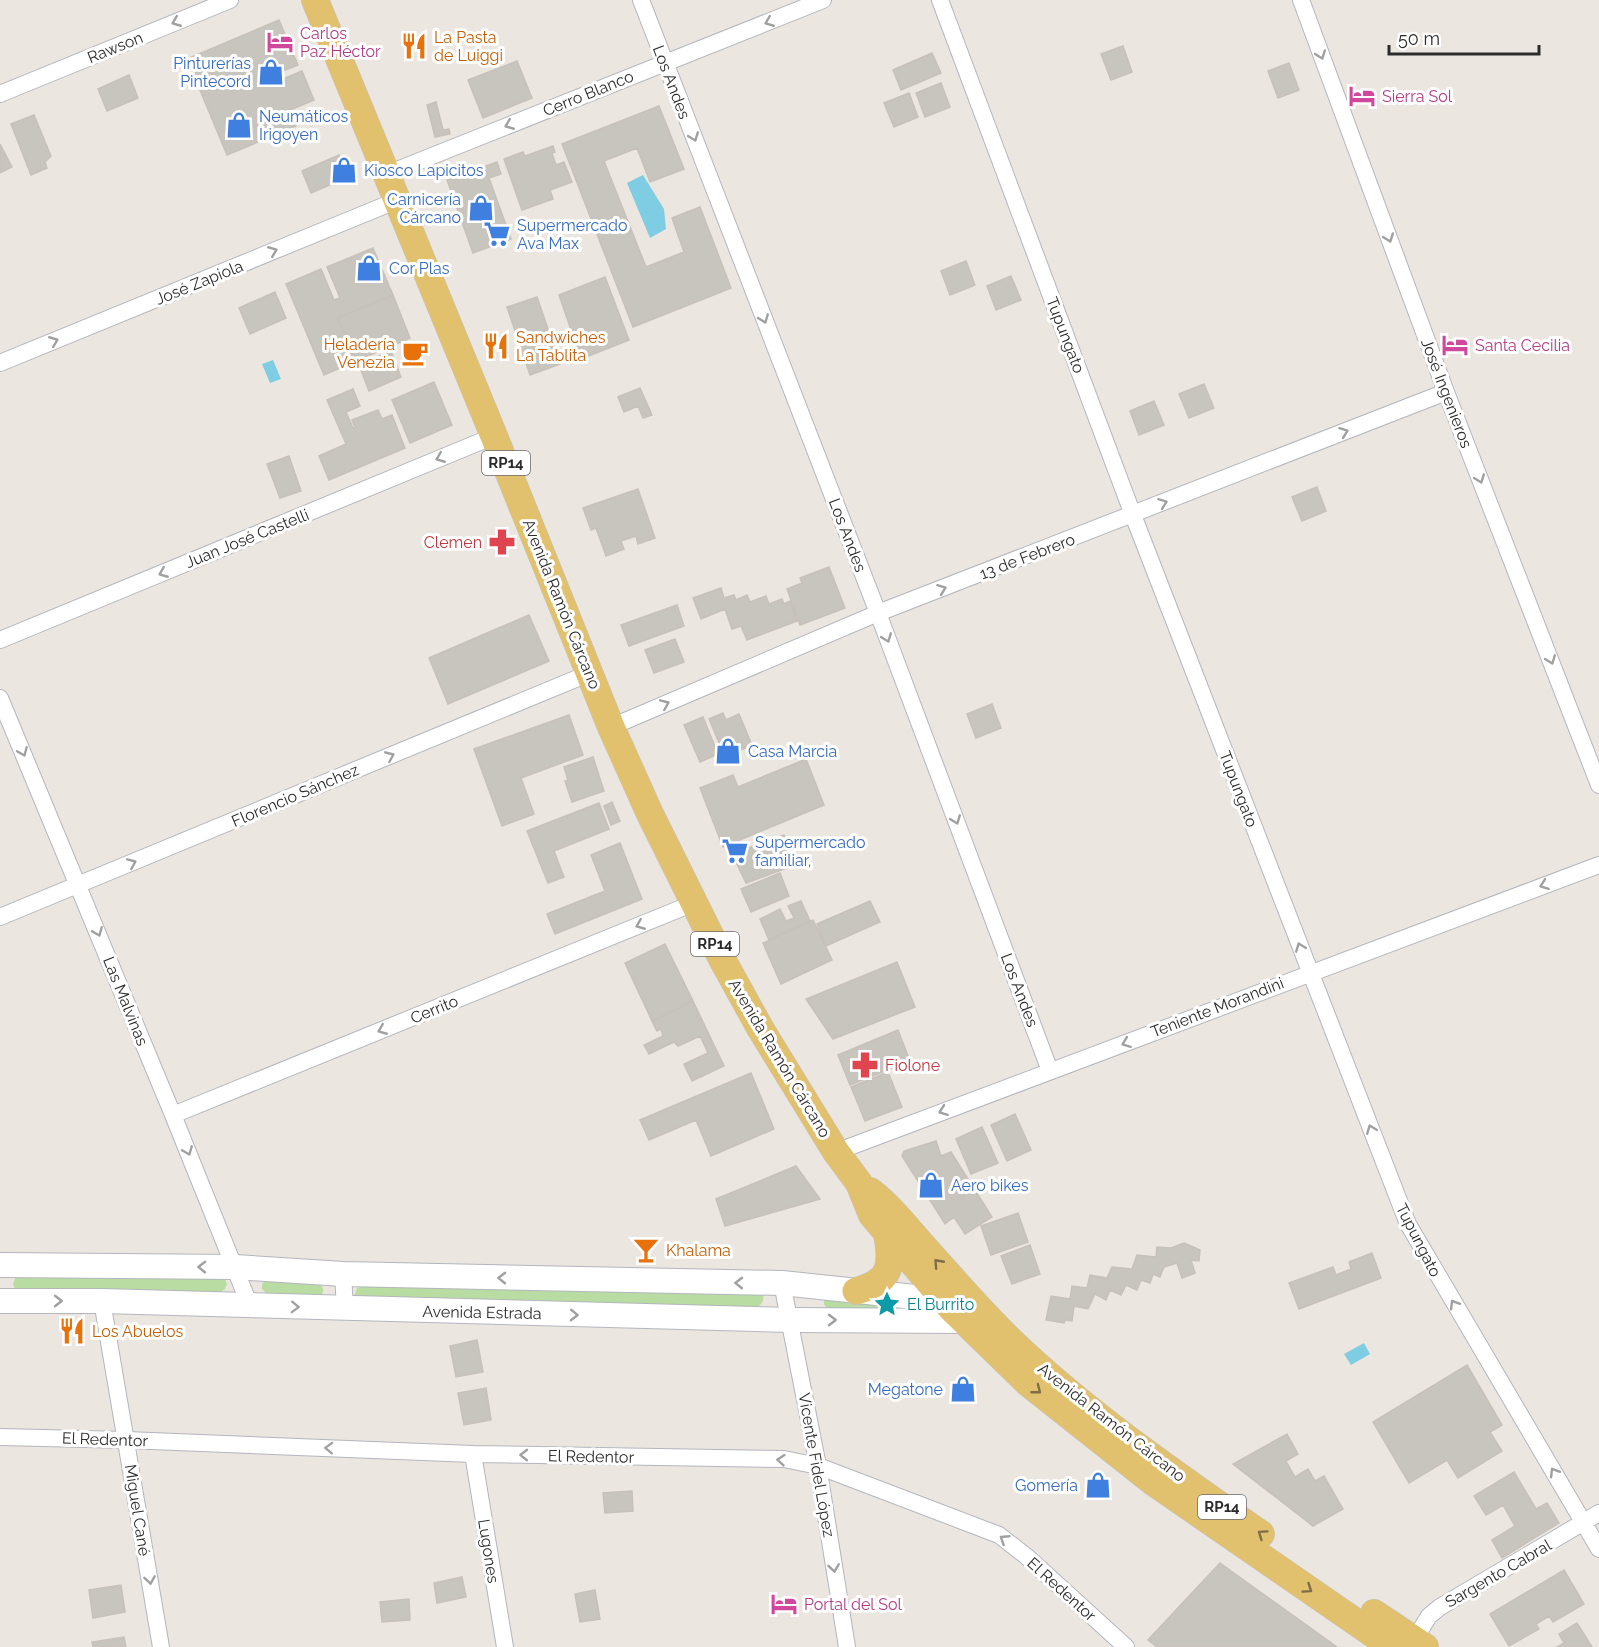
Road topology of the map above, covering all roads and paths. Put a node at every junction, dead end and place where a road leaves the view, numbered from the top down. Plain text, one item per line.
1 (230, 0) edge
2 (315, 0) edge
3 (641, 0) edge
4 (823, 0) edge
5 (940, 0) edge
6 (1301, 0) edge
7 (665, 63) junction
8 (0, 94) edge
9 (387, 174) junction
10 (398, 200) junction
11 (0, 363) edge
12 (1446, 392) junction
13 (494, 436) junction
14 (1134, 515) junction
15 (878, 613) junction
16 (0, 640) edge
17 (590, 673) junction
18 (0, 698) edge
19 (611, 727) junction
20 (1596, 763) edge
21 (1599, 784) edge
22 (1599, 865) edge
23 (78, 885) junction
24 (694, 903) junction
25 (0, 917) edge
26 (1310, 972) junction
27 (1050, 1071) junction
28 (173, 1115) junction
29 (836, 1152) junction
30 (859, 1183) junction
31 (887, 1234) junction
32 (1, 1265) edge
33 (234, 1267) junction
34 (343, 1274) junction
35 (782, 1283) junction
36 (856, 1291) junction
37 (943, 1299) junction
38 (2, 1301) edge
39 (102, 1301) junction
40 (250, 1306) junction
41 (345, 1309) junction
42 (790, 1320) junction
43 (964, 1321) junction
44 (1038, 1364) junction
45 (0, 1437) edge
46 (127, 1440) junction
47 (473, 1454) junction
48 (818, 1466) junction
49 (1599, 1513) edge
50 (1583, 1522) junction
51 (1599, 1549) edge
52 (1410, 1645) edge
53 (161, 1647) edge
54 (505, 1647) edge
55 (847, 1647) edge
56 (1126, 1647) edge

1 -> 8 street, Rawson
2 - 9 main road, Avenida Ramón Cárcano / RP14
3 - 7 street, Los Andes
4 -> 7 street, Cerro Blanco
5 - 14 street, Tupungato
6 -> 12 street, José Ingenieros
7 -> 9 street, Cerro Blanco
7 -> 15 street, Los Andes
9 - 10 main road, Avenida Ramón Cárcano / RP14
11 -> 10 street, José Zapiola
10 - 13 main road, Avenida Ramón Cárcano / RP14
14 -> 12 street, 13 de Febrero
12 -> 20 street, José Ingenieros
13 -> 16 street, Juan José Castelli
13 - 17 main road, Avenida Ramón Cárcano / RP14
15 -> 14 street, 13 de Febrero
26 -> 14 street, Tupungato
19 -> 15 street, 13 de Febrero
15 -> 27 street, Los Andes
17 - 19 main road, Avenida Ramón Cárcano / RP14
23 -> 17 street, Florencio Sánchez
18 -> 23 street, Las Malvinas
19 - 24 main road, Avenida Ramón Cárcano / RP14
20 - 21 street, José Ingenieros
22 -> 26 street, Teniente Morandini
23 - 25 street, Florencio Sánchez
23 -> 28 street, Las Malvinas
24 -> 28 street, Cerrito
24 - 29 main road, Avenida Ramón Cárcano / RP14
26 -> 27 street, Teniente Morandini
50 -> 26 street, Tupungato
27 -> 29 street, Teniente Morandini
28 -> 33 street, Las Malvinas
29 - 30 main road, Avenida Ramón Cárcano / RP14
30 - 31 main road, Avenida Ramón Cárcano / RP14
44 -> 30 main road, Avenida Ramón Cárcano / RP14
31 - 36 main road
31 - 37 main road, Avenida Ramón Cárcano / RP14
33 -> 32 main road
32 - 38 main road
33 - 34 main road
33 - 40 street, Las Malvinas
35 -> 34 main road
34 - 41 street
35 - 36 main road
35 - 42 street, Vicente Fidel López
36 - 37 main road
37 - 43 main road, Avenida Ramón Cárcano / RP14
37 - 44 main road
38 -> 39 main road, Avenida Estrada
39 - 40 main road, Avenida Estrada
39 - 46 street, Miguel Cané
40 -> 41 main road, Avenida Estrada
41 -> 42 main road, Avenida Estrada
42 -> 43 main road, Avenida Estrada
42 - 48 street, Vicente Fidel López
43 -> 52 main road, Avenida Ramón Cárcano / RP14
52 -> 44 main road, Avenida Ramón Cárcano / RP14
45 - 46 street, El Redentor
47 -> 46 street, El Redentor
46 -> 53 street, Miguel Cané
48 -> 47 street, El Redentor
47 - 54 street, Lugones
48 -> 55 street, Vicente Fidel López
56 -> 48 street, El Redentor
49 - 50 street, Sargento Cabral
50 - 51 street, Tupungato
50 - 52 street, Sargento Cabral

